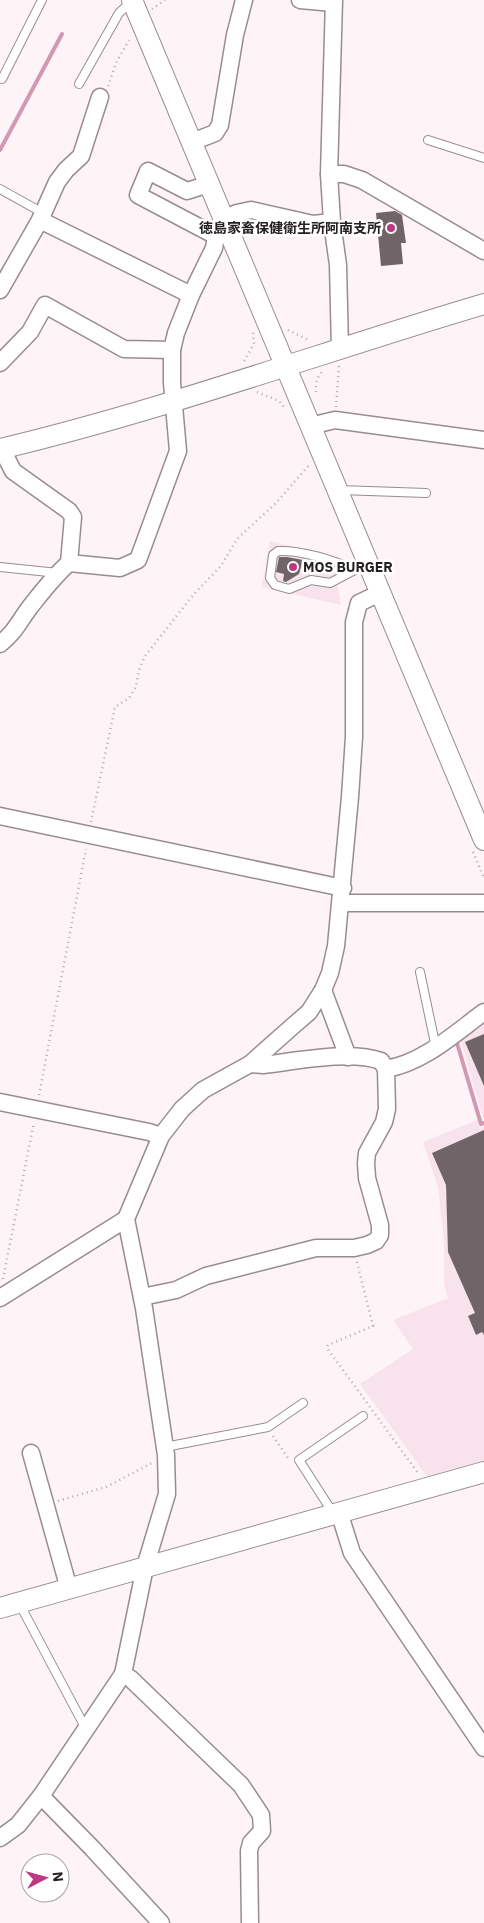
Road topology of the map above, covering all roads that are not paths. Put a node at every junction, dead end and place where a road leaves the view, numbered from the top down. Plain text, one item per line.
1 (42, 0) edge
2 (132, 0) edge
3 (244, 0) edge
4 (300, 0) edge
5 (334, 1) edge
6 (2, 79) dead end
7 (79, 84) dead end
8 (100, 97) road end
9 (428, 140) dead end
10 (192, 142) junction
11 (484, 158) edge
12 (329, 174) junction
13 (209, 184) junction
14 (0, 189) edge
15 (42, 217) junction
16 (332, 222) junction
17 (223, 228) junction
18 (484, 252) edge
19 (5, 271) edge
20 (0, 290) edge
21 (191, 295) junction
22 (484, 304) edge
23 (172, 350) junction
24 (337, 357) junction
25 (0, 363) edge
26 (285, 367) junction
27 (174, 400) junction
28 (310, 426) junction
29 (484, 440) edge
30 (1, 449) edge
31 (337, 490) junction
32 (426, 493) dead end
33 (0, 567) edge
34 (361, 567) junction
35 (63, 568) junction
36 (380, 592) junction
37 (0, 644) edge
38 (0, 816) edge
39 (484, 840) edge
40 (342, 896) junction
41 (484, 903) edge
42 (420, 972) dead end
43 (324, 990) junction
44 (484, 1012) edge
45 (436, 1048) junction
46 (348, 1056) junction
47 (250, 1064) junction
48 (386, 1070) junction
49 (0, 1102) edge
50 (161, 1136) junction
51 (126, 1219) junction
52 (142, 1297) junction
53 (0, 1298) edge
54 (303, 1403) dead end
55 (362, 1416) dead end
56 (166, 1451) junction
57 (31, 1453) dead end
58 (484, 1472) edge
59 (336, 1513) junction
60 (145, 1567) junction
61 (69, 1588) junction
62 (19, 1603) junction
63 (0, 1608) edge
64 (123, 1674) junction
65 (86, 1729) junction
66 (484, 1748) edge
67 (41, 1796) junction
68 (0, 1838) edge
69 (162, 1923) edge
70 (250, 1923) edge

1 - 6 lane
2 - 7 lane
2 - 10 street
3 - 10 street
4 - 5 street
5 - 12 street
8 - 15 street
9 - 11 lane
10 - 13 street
12 - 16 street
12 - 18 street
13 - 17 street
13 - 17 street
14 - 15 lane
15 - 19 street
15 - 21 street
16 - 17 street
16 - 24 street
17 - 21 street
17 - 26 street
19 - 20 street
21 - 23 street
22 - 24 street
23 - 25 street
23 - 27 street
24 - 26 street
26 - 27 street
26 - 28 street
27 - 30 street
27 - 35 street
28 - 29 street
28 - 31 street
30 - 35 street
31 - 32 lane
31 - 34 street
33 - 35 lane
34 - 34 lane
34 - 36 street
35 - 37 street
36 - 39 street
36 - 40 street
38 - 40 street
40 - 41 street
40 - 43 street
42 - 45 lane
43 - 46 street
43 - 47 street
44 - 45 street
45 - 48 street
46 - 47 street
46 - 48 street
47 - 50 street
48 - 52 street
49 - 50 street
50 - 51 street
51 - 52 street
51 - 53 street
52 - 56 street
54 - 56 lane
55 - 59 lane
56 - 60 street
57 - 61 street
58 - 59 street
59 - 60 street
59 - 66 street
60 - 61 street
60 - 64 street
61 - 62 street
62 - 63 street
62 - 65 lane
64 - 65 street
64 - 70 street
65 - 67 street
67 - 68 street
67 - 69 street

